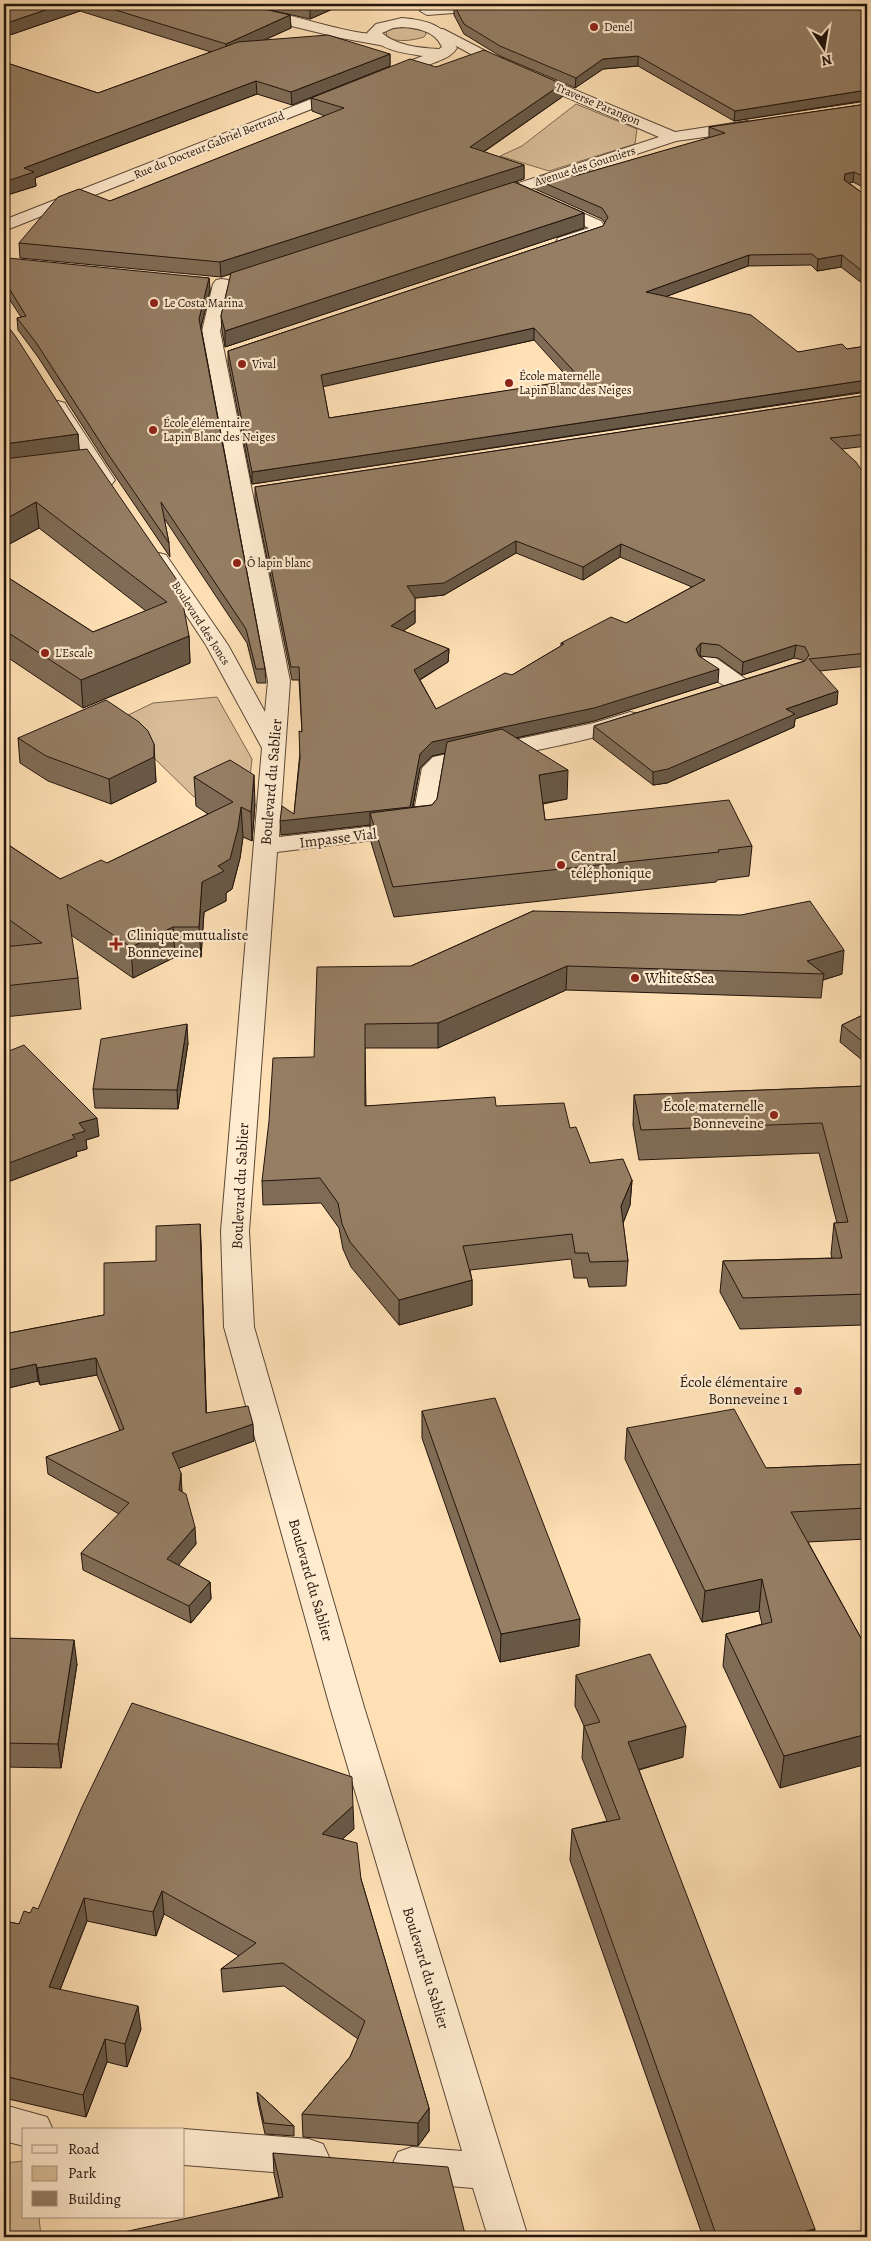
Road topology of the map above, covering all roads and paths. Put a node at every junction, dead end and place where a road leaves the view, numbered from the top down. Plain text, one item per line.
1 (217, 4) edge
2 (519, 4) edge
3 (418, 8) edge
4 (386, 31) junction
5 (439, 32) junction
6 (443, 54) junction
7 (413, 57) junction
8 (494, 61) junction
9 (760, 124) edge
10 (673, 137) junction
11 (516, 188) junction
12 (469, 204) edge
13 (4, 226) edge
14 (549, 247) edge
15 (221, 282) dead end
16 (48, 391) edge
17 (95, 465) junction
18 (72, 468) edge
19 (118, 498) edge
20 (145, 539) edge
21 (708, 663) edge
22 (711, 694) edge
23 (655, 711) edge
24 (274, 749) junction
25 (265, 846) junction
26 (4, 2123) edge
27 (25, 2128) edge
28 (185, 2147) edge
29 (339, 2159) edge
30 (378, 2162) edge
31 (488, 2171) junction
32 (508, 2237) edge

1 - 4 street
2 - 3 street
3 - 4 street
3 - 5 street
4 - 5 street, Traverse Parangon
4 - 5 street
4 - 7 street
5 - 6 street
5 - 8 street, Traverse Parangon
6 - 7 street, Rue du Docteur Gabriel Bertrand
6 - 8 street, Traverse Parangon
7 - 13 street, Rue du Docteur Gabriel Bertrand
8 - 10 street, Traverse Parangon
9 - 10 street, Avenue des Goumiers
10 - 11 street, Avenue des Goumiers
11 - 12 street, Avenue des Goumiers
11 - 14 street
15 - 24 street, Boulevard du Sablier
16 - 17 street
17 - 18 street
17 - 19 street
20 - 24 street, Boulevard des Joncs
21 - 22 street
23 - 25 street, Impasse Vial
24 - 25 street, Boulevard du Sablier
25 - 31 street, Boulevard du Sablier
26 - 27 street
28 - 29 street
30 - 31 street
31 - 32 street, Boulevard du Sablier

